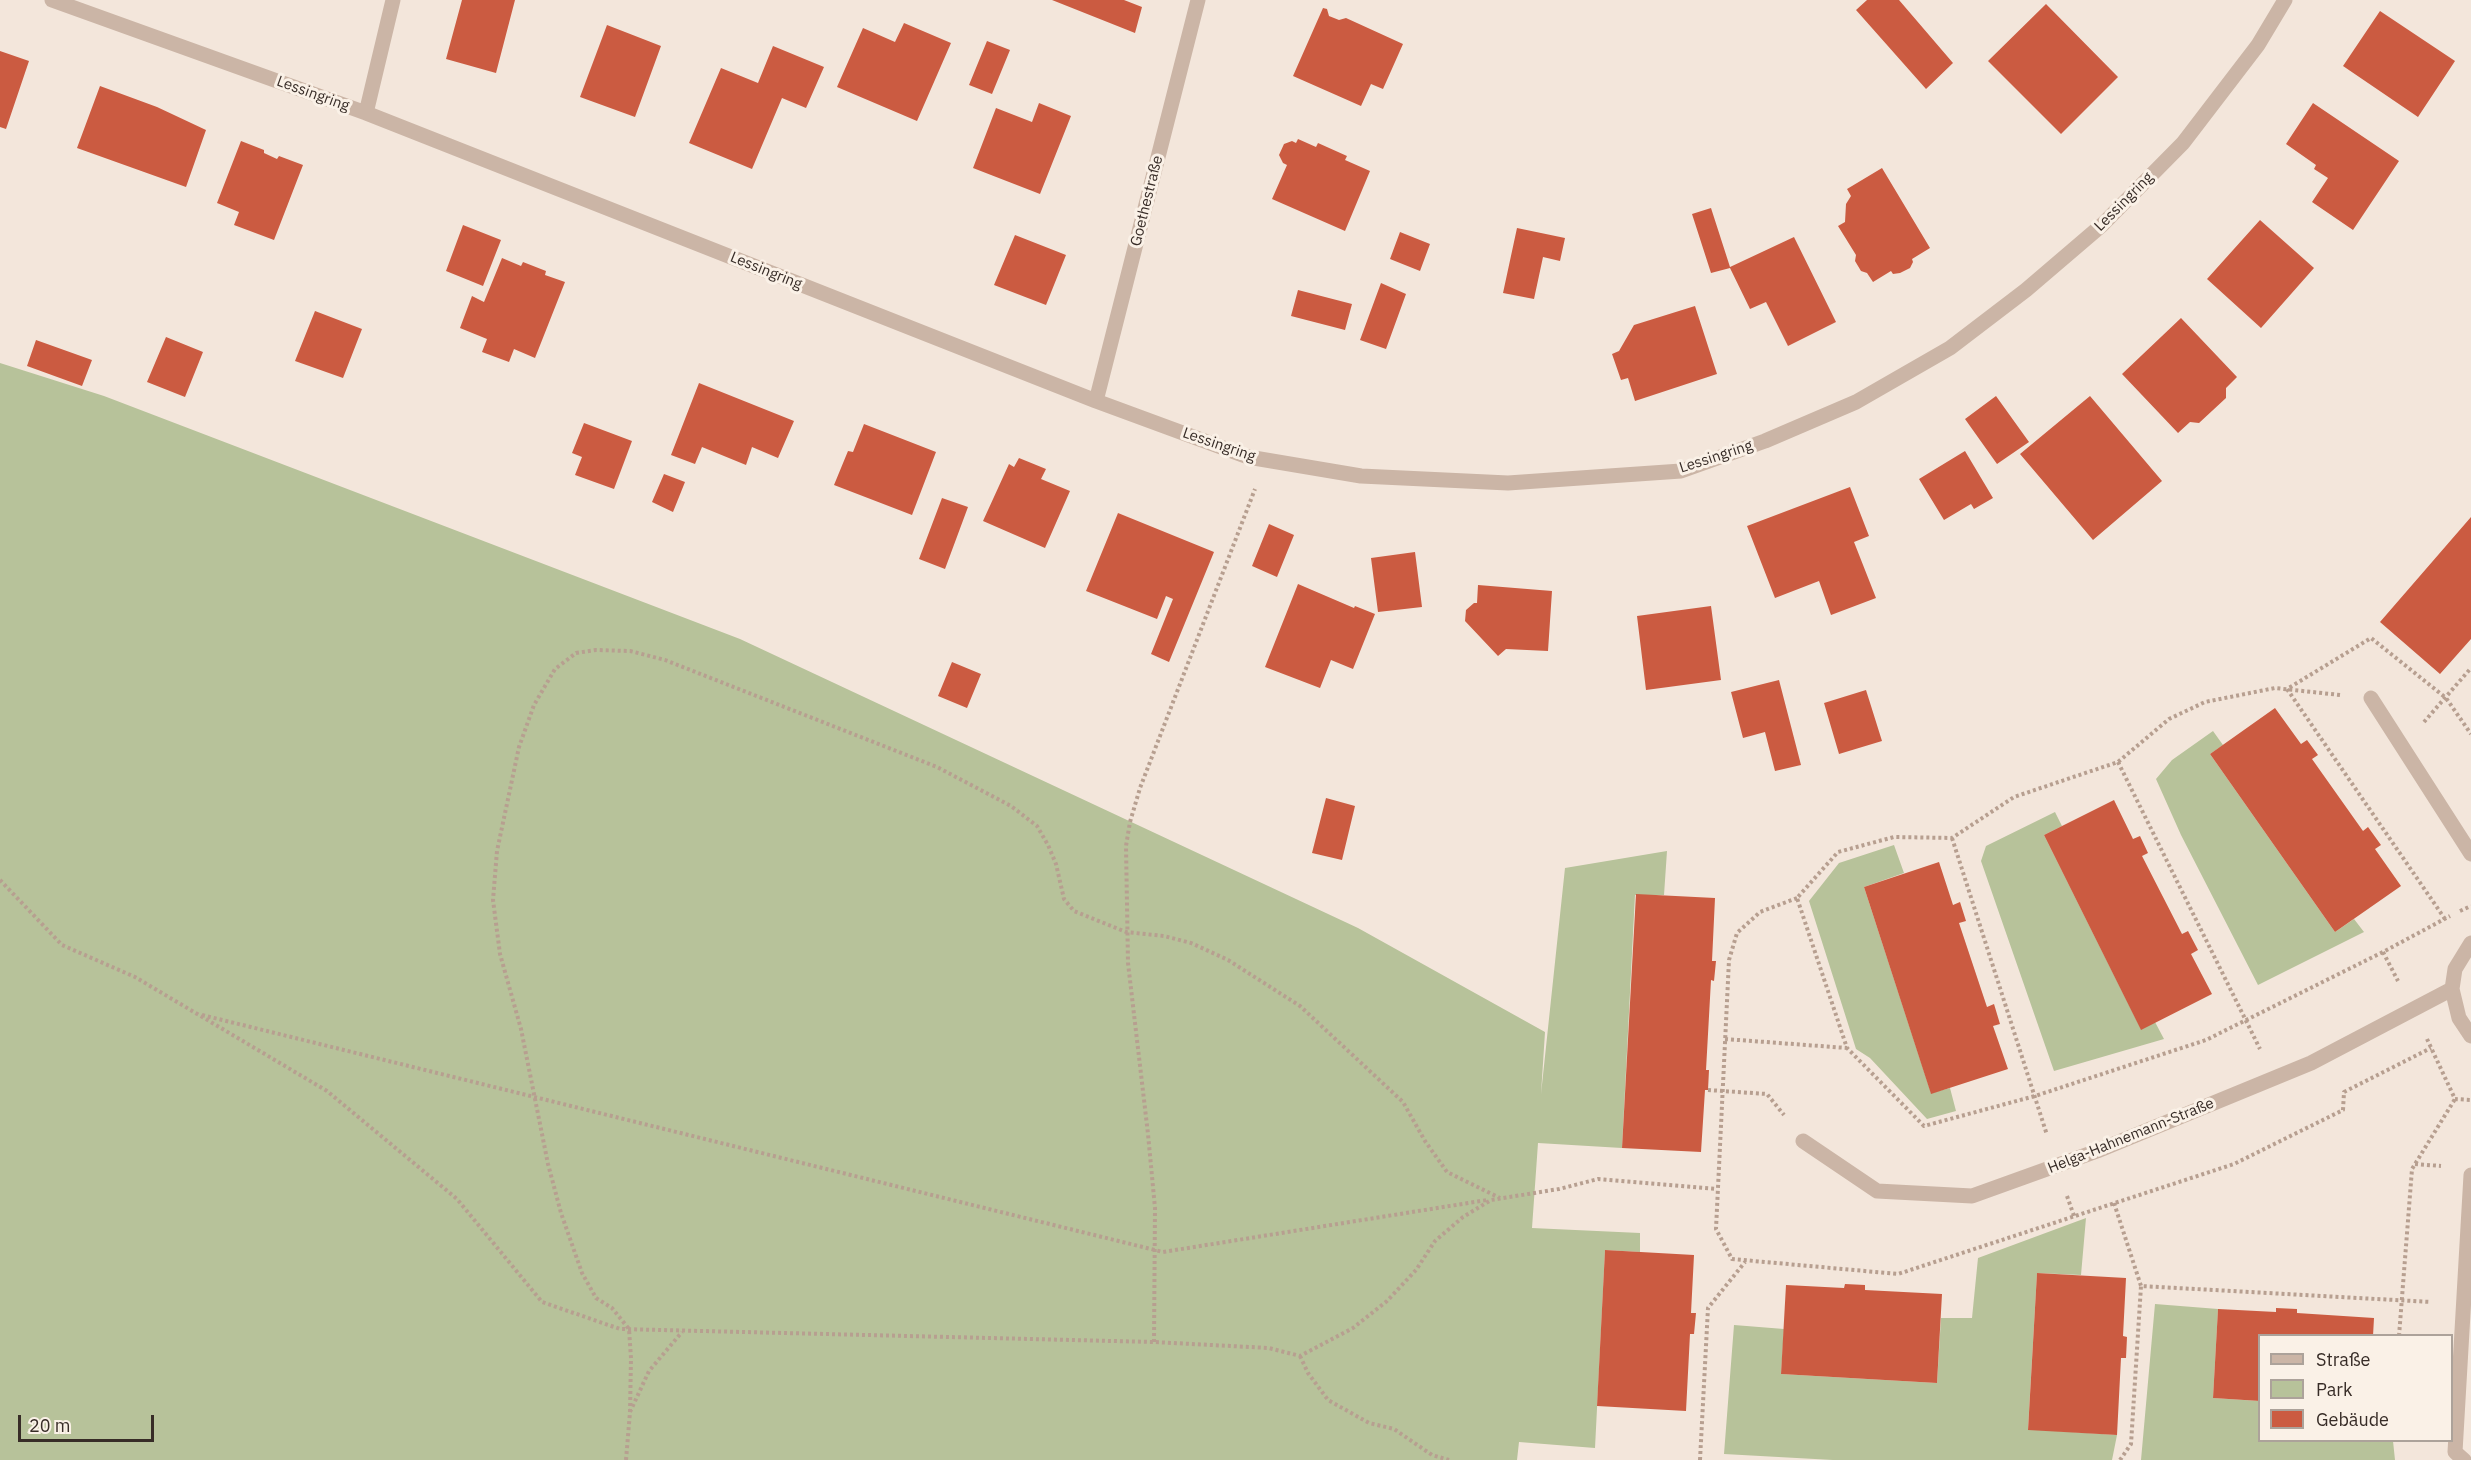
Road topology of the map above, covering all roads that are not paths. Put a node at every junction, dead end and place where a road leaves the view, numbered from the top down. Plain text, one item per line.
1 (51, 0) edge
2 (393, 0) edge
3 (1198, 0) edge
4 (2285, 0) edge
5 (366, 113) junction
6 (1096, 401) junction
7 (2370, 698) road end
8 (2471, 854) edge
9 (2471, 943) edge
10 (2452, 989) junction
11 (2471, 1036) edge
12 (1803, 1141) road end
13 (2471, 1174) edge
14 (2464, 1460) edge

1 - 5 street, Lessingring
2 - 5 street
3 - 6 street, Goethestraße
4 - 6 street, Lessingring
5 - 6 street, Lessingring
7 - 8 street
9 - 10 street
10 - 11 street
10 - 12 street, Helga-Hahnemann-Straße
13 - 14 street

